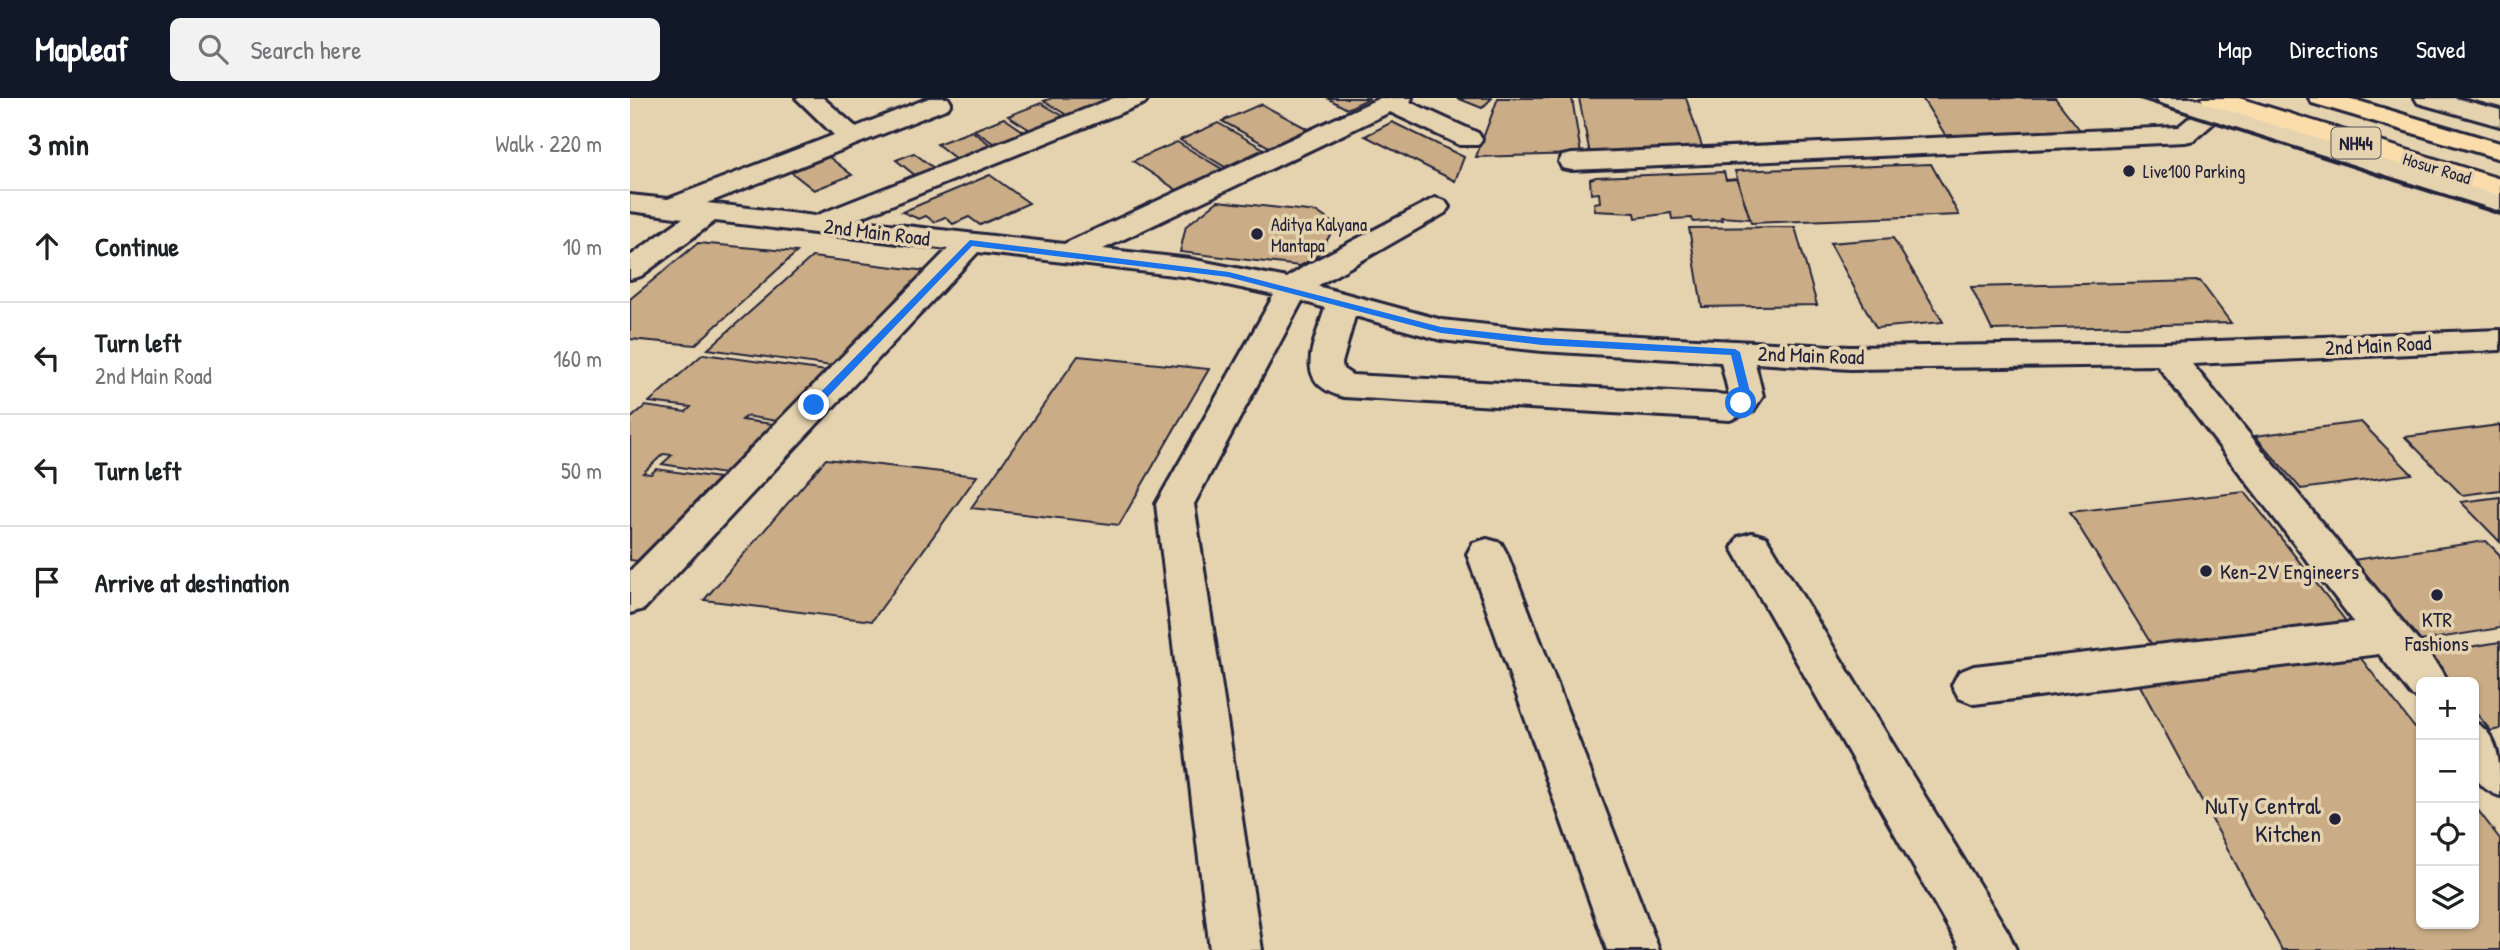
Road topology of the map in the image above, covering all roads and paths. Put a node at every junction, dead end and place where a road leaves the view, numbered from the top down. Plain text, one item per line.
1 (808, 98) edge
2 (1136, 98) edge
3 (2168, 98) edge
4 (2245, 98) edge
5 (2295, 98) edge
6 (2321, 98) edge
7 (2427, 98) edge
8 (1395, 100) edge
9 (939, 103) dead end
10 (2213, 105) edge
11 (2500, 118) edge
12 (852, 137) junction
13 (1469, 139) dead end
14 (2500, 152) edge
15 (2500, 160) edge
16 (1572, 162) dead end
17 (2500, 176) edge
18 (2500, 188) edge
19 (630, 203) edge
20 (2500, 203) edge
21 (672, 207) junction
22 (1436, 207) dead end
23 (710, 212) junction
24 (817, 225) junction
25 (970, 243) junction
26 (1064, 256) junction
27 (630, 270) edge
28 (1293, 289) junction
29 (1342, 305) junction
30 (2494, 345) edge
31 (1735, 352) junction
32 (2166, 354) junction
33 (1752, 548) dead end
34 (1486, 554) dead end
35 (630, 597) edge
36 (2389, 635) junction
37 (2422, 677) edge
38 (1975, 685) dead end
39 (2479, 748) edge
40 (2500, 775) edge
41 (1236, 950) edge
42 (1633, 950) edge
43 (1990, 950) edge

1 - 12 street
2 - 24 street
3 - 10 street
4 - 17 highway
5 - 15 highway
6 - 14 highway, Hosur Road / NH44
7 - 11 street
8 - 13 street
8 - 26 street
9 - 12 street
10 - 16 street
10 - 18 highway, Hosur Road / NH44
10 - 20 street
12 - 21 street
19 - 21 street, 2nd Main Road
21 - 23 street, 2nd Main Road
22 - 28 street
23 - 24 street, 2nd Main Road
23 - 27 street
24 - 25 street, 2nd Main Road
25 - 26 street, 2nd Main Road
25 - 35 street
26 - 28 street, 2nd Main Road
28 - 29 street, 2nd Main Road
28 - 41 street
29 - 31 street, 2nd Main Road
29 - 31 street
30 - 32 street, 2nd Main Road
31 - 32 street, 2nd Main Road
32 - 36 street
33 - 43 street
34 - 42 street
36 - 37 street
36 - 38 street
39 - 40 street

